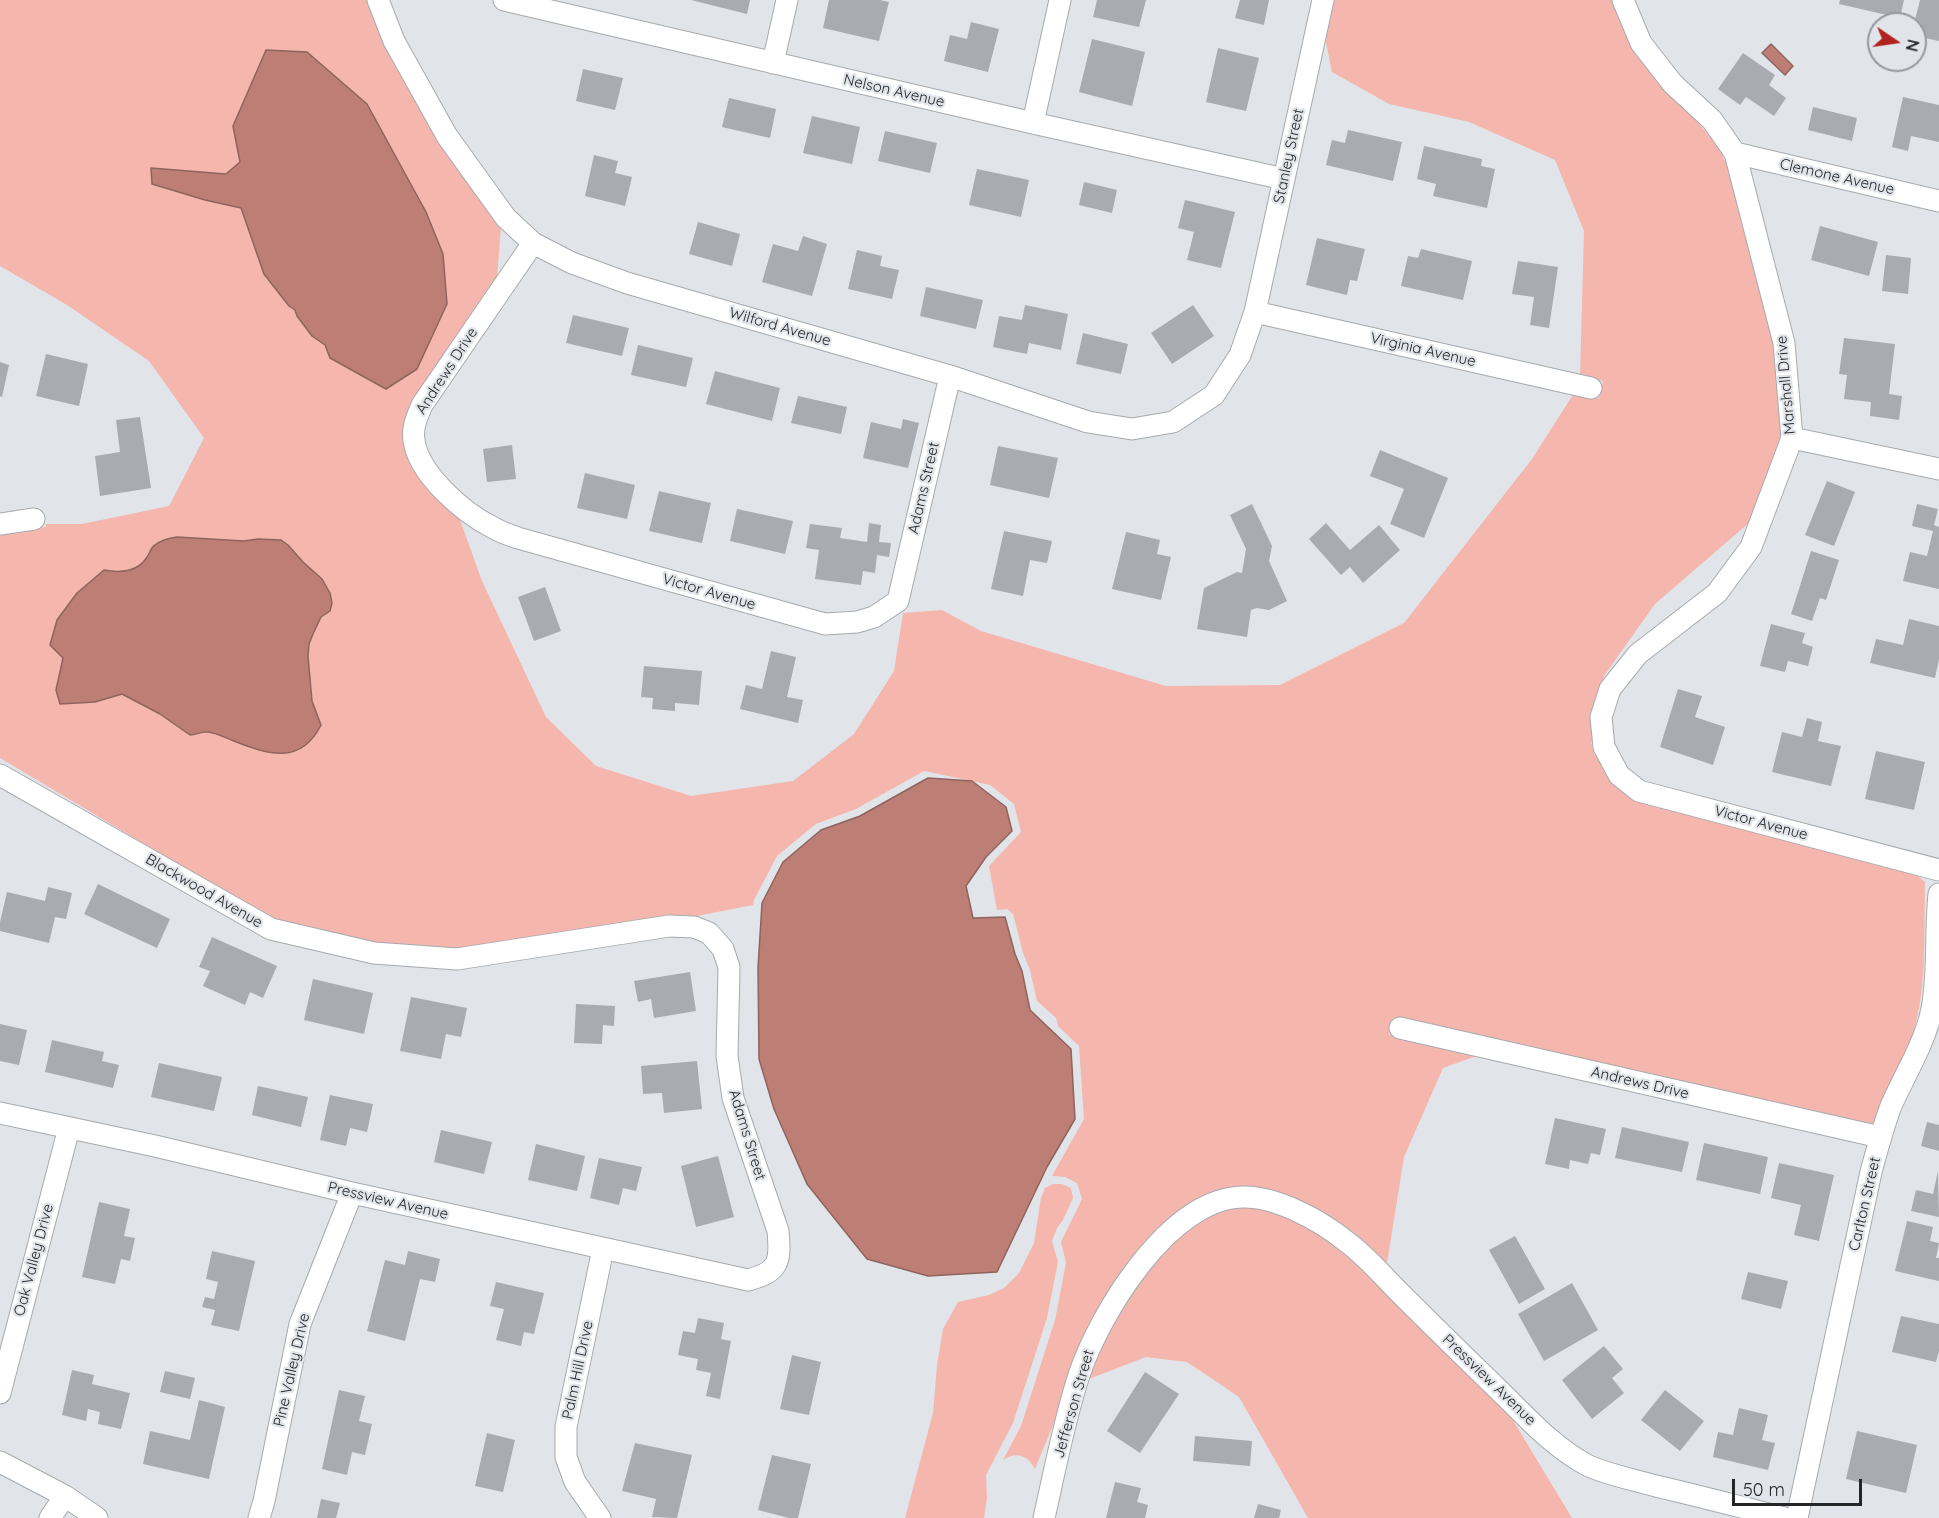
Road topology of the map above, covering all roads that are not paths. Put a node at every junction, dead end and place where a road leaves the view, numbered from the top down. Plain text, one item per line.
1 (378, 0) edge
2 (504, 0) edge
3 (788, 0) edge
4 (1060, 0) edge
5 (1323, 0) edge
6 (1623, 0) edge
7 (773, 63) junction
8 (1033, 123) junction
9 (1735, 153) junction
10 (1284, 179) junction
11 (1939, 201) edge
12 (533, 243) junction
13 (1255, 312) junction
14 (950, 376) junction
15 (1591, 388) dead end
16 (1792, 438) junction
17 (1939, 469) edge
18 (34, 519) dead end
19 (0, 524) edge
20 (518, 538) joint
21 (898, 600) joint
22 (1604, 747) joint
23 (0, 775) edge
24 (1939, 870) edge
25 (1939, 894) edge
26 (709, 933) joint
27 (1935, 1011) edge
28 (1400, 1028) dead end
29 (0, 1113) edge
30 (69, 1128) junction
31 (1881, 1137) junction
32 (352, 1193) junction
33 (1222, 1200) joint
34 (603, 1249) junction
35 (775, 1268) joint
36 (0, 1393) edge
37 (0, 1462) edge
38 (65, 1496) junction
39 (50, 1518) edge
40 (97, 1518) edge
41 (259, 1518) edge
42 (600, 1518) edge
43 (1044, 1518) edge
44 (1784, 1518) edge
45 (1797, 1518) edge

1 - 12 street, Wilford Avenue
2 - 7 street, Nelson Avenue
3 - 7 street
4 - 8 street
5 - 10 street, Stanley Street
6 - 9 street, Marshall Drive
7 - 8 street, Nelson Avenue
8 - 10 street, Nelson Avenue
9 - 11 street, Clemone Avenue
9 - 16 street, Marshall Drive
10 - 13 street, Stanley Street
12 - 14 street, Wilford Avenue
12 - 20 street, Andrews Drive
13 - 14 street, Wilford Avenue
13 - 15 street, Virginia Avenue
14 - 21 street, Adams Street
16 - 17 street
16 - 22 street, Marshall Drive
18 - 19 street
20 - 21 street, Victor Avenue
22 - 24 street, Victor Avenue
23 - 26 street, Blackwood Avenue
25 - 27 street, Carlton Street
26 - 35 street, Adams Street
27 - 31 street, Carlton Street
28 - 31 street, Andrews Drive
29 - 30 street, Pressview Avenue
30 - 32 street, Pressview Avenue
30 - 36 street, Oak Valley Drive
31 - 45 street, Carlton Street
32 - 34 street, Pressview Avenue
32 - 41 street, Pine Valley Drive
33 - 43 street, Jefferson Street
33 - 44 street, Pressview Avenue
34 - 35 street, Pressview Avenue
34 - 42 street, Palm Hill Drive
37 - 38 street
38 - 39 street
38 - 40 street

